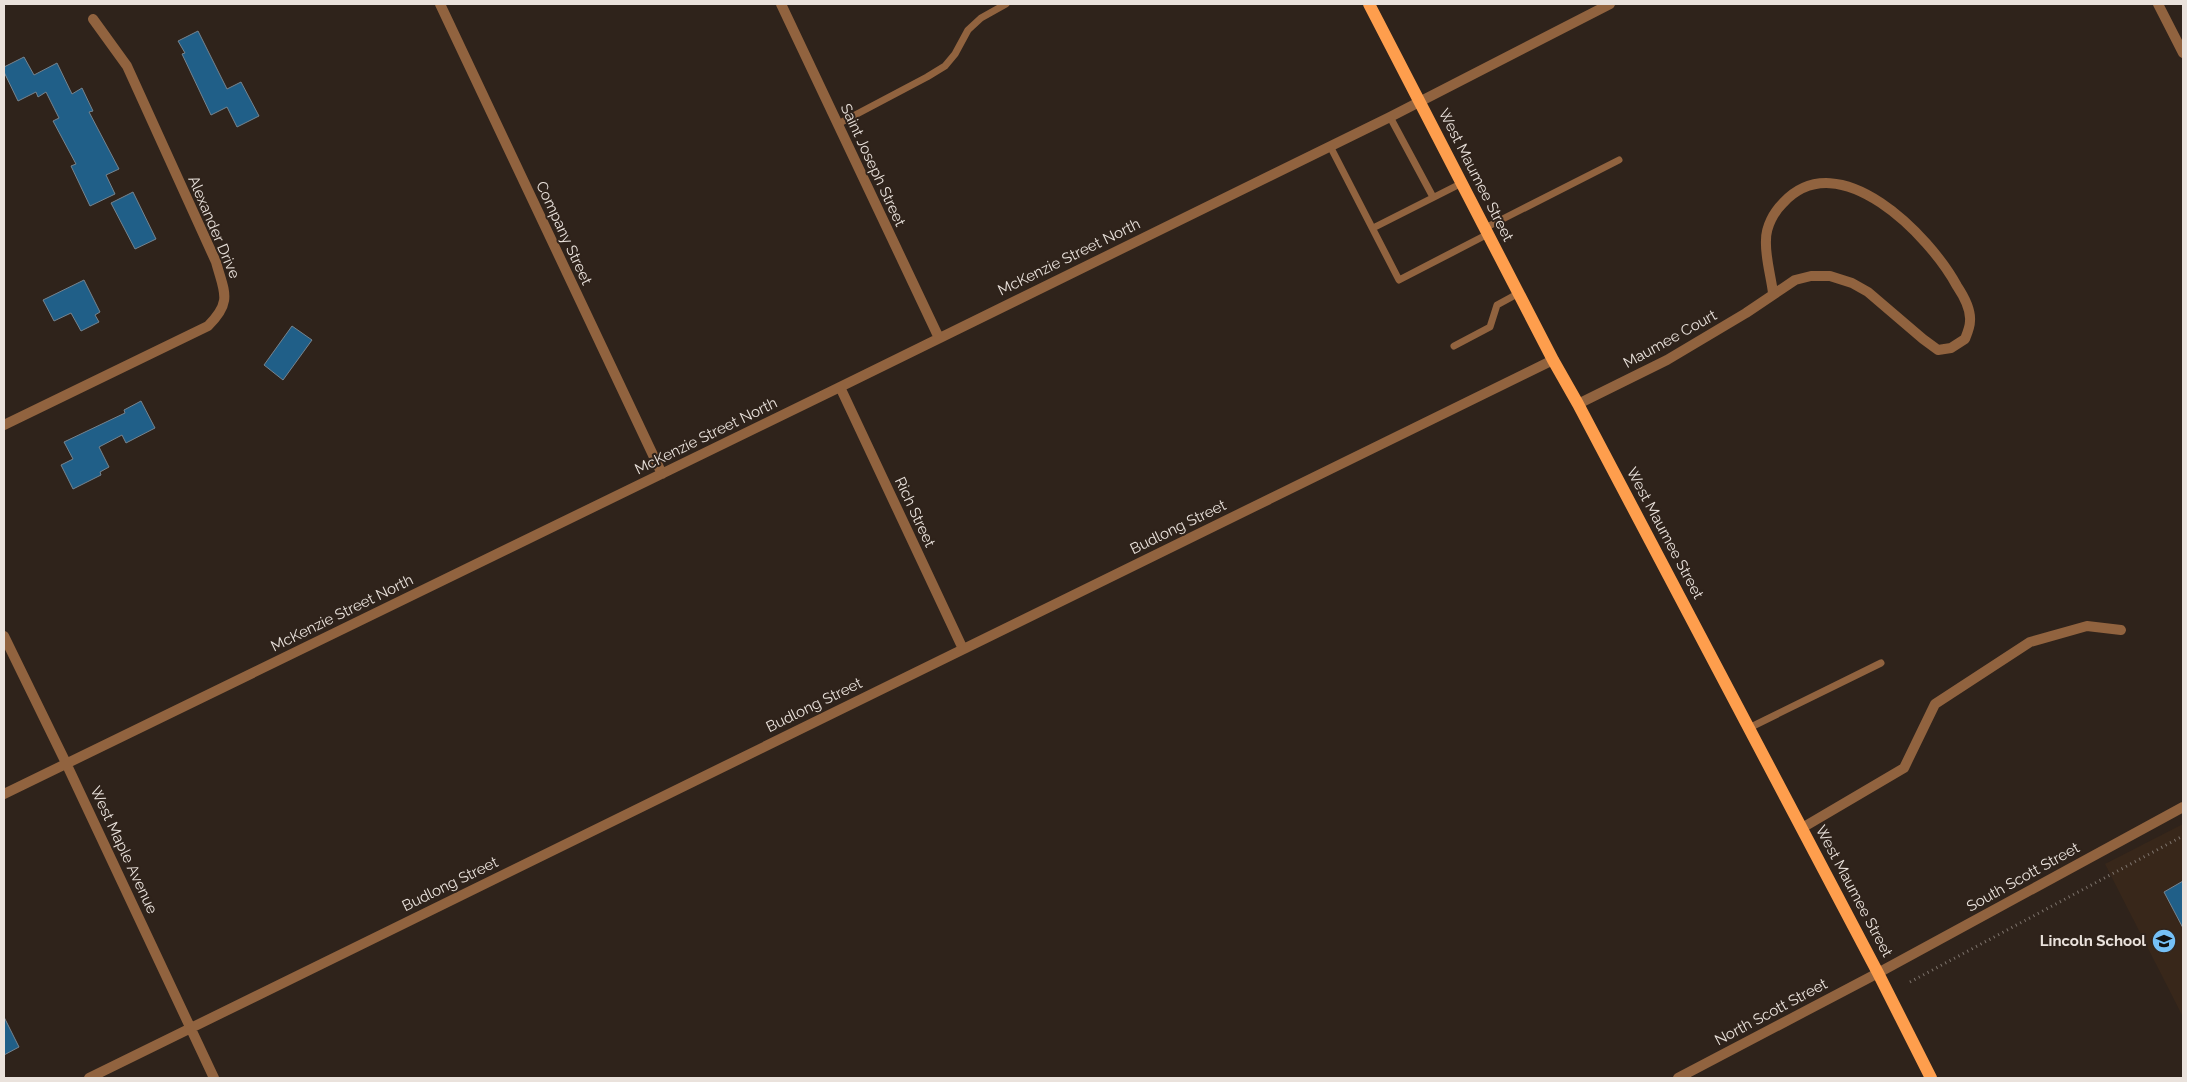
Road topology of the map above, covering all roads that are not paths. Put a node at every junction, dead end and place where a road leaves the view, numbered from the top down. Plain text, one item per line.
1 (440, 4) edge
2 (780, 4) edge
3 (1006, 4) edge
4 (1369, 4) edge
5 (1610, 4) edge
6 (2158, 4) edge
7 (93, 19) dead end
8 (2183, 53) edge
9 (1420, 102) junction
10 (1390, 117) junction
11 (838, 124) junction
12 (1330, 146) junction
13 (1619, 160) dead end
14 (1462, 183) junction
15 (1433, 198) junction
16 (1373, 228) junction
17 (1486, 231) junction
18 (1519, 293) junction
19 (1773, 293) junction
20 (939, 338) junction
21 (1454, 346) dead end
22 (1553, 360) junction
23 (840, 387) junction
24 (1578, 404) junction
25 (4, 425) edge
26 (662, 474) junction
27 (2121, 630) dead end
28 (5, 642) edge
29 (963, 649) junction
30 (1881, 663) dead end
31 (1749, 728) junction
32 (66, 763) junction
33 (4, 794) edge
34 (2183, 807) edge
35 (1802, 828) junction
36 (1878, 973) junction
37 (191, 1028) junction
38 (89, 1078) edge
39 (214, 1078) edge
40 (1678, 1078) edge
41 (1931, 1078) edge

1 - 26 street, Company Street
2 - 11 street, Saint Joseph Street
3 - 11 lane
4 - 9 main road, West Maumee Street
5 - 9 street, McKenzie Street North
6 - 8 street
7 - 25 street, Alexander Drive
9 - 10 street, McKenzie Street North
9 - 14 main road, West Maumee Street
10 - 12 street, McKenzie Street North
10 - 15 lane
11 - 20 street, Saint Joseph Street
12 - 16 lane
12 - 20 street, McKenzie Street North
13 - 17 lane
14 - 15 lane
14 - 17 main road, West Maumee Street
15 - 16 lane
16 - 17 lane
17 - 18 main road, West Maumee Street
18 - 21 lane
18 - 22 main road, West Maumee Street
19 - 19 street, Maumee Court
19 - 24 street, Maumee Court
20 - 23 street, McKenzie Street North
22 - 24 main road, West Maumee Street
22 - 29 street, Budlong Street
23 - 26 street, McKenzie Street North
23 - 29 street, Rich Street
24 - 31 main road, West Maumee Street
26 - 32 street, McKenzie Street North
27 - 35 street
28 - 32 street, West Maple Avenue
29 - 37 street, Budlong Street
30 - 31 lane
31 - 35 main road, West Maumee Street
32 - 33 street, McKenzie Street North
32 - 37 street, West Maple Avenue
34 - 36 street, South Scott Street
35 - 36 main road, West Maumee Street
36 - 40 street, North Scott Street
36 - 41 main road, West Maumee Street
37 - 38 street, Budlong Street
37 - 39 street, West Maple Avenue

